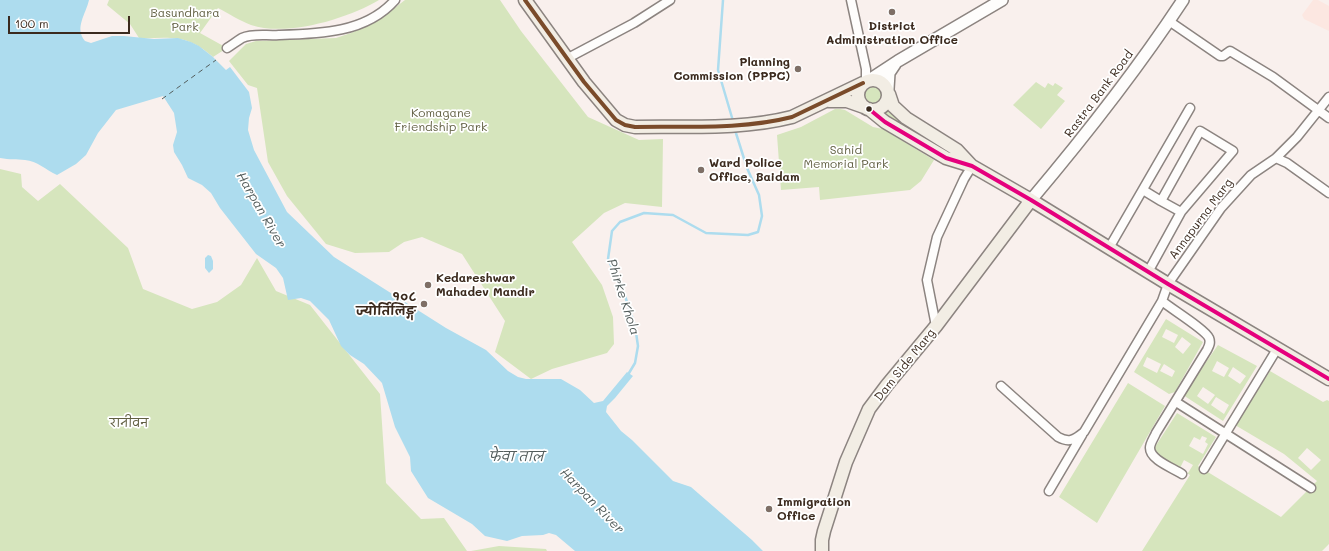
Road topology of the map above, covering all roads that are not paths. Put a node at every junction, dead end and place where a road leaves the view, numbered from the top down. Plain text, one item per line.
1 (395, 0) edge
2 (525, 0) edge
3 (670, 0) edge
4 (852, 0) edge
5 (1002, 0) edge
6 (1183, 0) edge
7 (1169, 21) junction
8 (227, 48) dead end
9 (568, 58) junction
10 (898, 61) junction
11 (866, 81) junction
12 (888, 91) junction
13 (1329, 97) edge
14 (819, 103) junction
15 (866, 108) junction
16 (1190, 108) dead end
17 (1318, 110) junction
18 (1329, 118) edge
19 (1276, 158) junction
20 (972, 166) junction
21 (1143, 190) junction
22 (1329, 193) edge
23 (1031, 200) junction
24 (1161, 201) junction
25 (1181, 212) junction
26 (1109, 248) junction
27 (1148, 272) junction
28 (1168, 284) junction
29 (1162, 301) junction
30 (936, 326) junction
31 (1277, 350) junction
32 (1329, 379) edge
33 (1001, 386) dead end
34 (1176, 402) junction
35 (1084, 432) junction
36 (1226, 433) junction
37 (1204, 469) dead end
38 (1182, 474) dead end
39 (1311, 488) dead end
40 (1049, 491) dead end
41 (822, 551) edge

1 - 8 street
2 - 9 main road
3 - 9 street
4 - 11 street
5 - 10 main road
6 - 7 main road, Rastra Bank Road
7 - 17 street
7 - 23 main road, Rastra Bank Road
9 - 14 main road
10 - 11 main road
10 - 12 main road
11 - 12 main road
11 - 14 main road
11 - 15 main road
12 - 15 main road
12 - 20 main road
13 - 17 street, Annapurna Marg
14 - 15 main road
15 - 20 main road
16 - 21 street
17 - 18 street
17 - 19 street, Annapurna Marg
19 - 22 street
19 - 28 street, Annapurna Marg
20 - 23 main road
20 - 30 street
21 - 24 street
21 - 26 street
23 - 26 main road
23 - 30 main road, Dam Side Marg
24 - 25 street
24 - 25 street
25 - 27 street
26 - 27 main road
27 - 28 main road
28 - 29 street, Annapurna Marg
28 - 31 main road
29 - 34 street
29 - 35 street, Annapurna Marg
30 - 41 main road, Dam Side Marg
31 - 32 main road
31 - 36 street
33 - 35 street
34 - 36 street
34 - 38 street
35 - 40 street, Annapurna Marg
36 - 37 street
36 - 39 street

